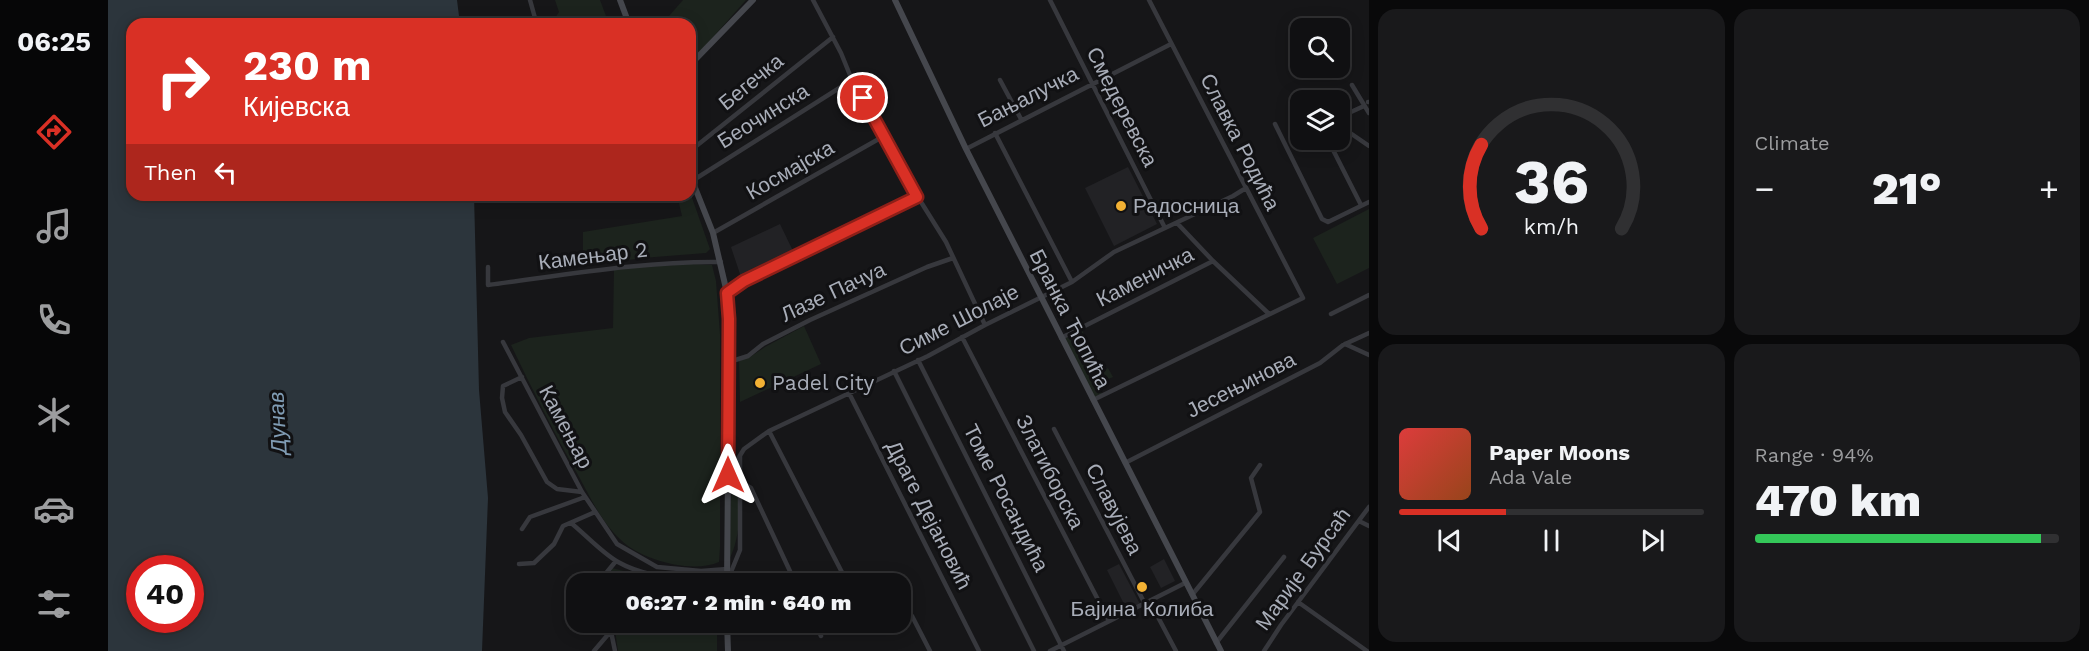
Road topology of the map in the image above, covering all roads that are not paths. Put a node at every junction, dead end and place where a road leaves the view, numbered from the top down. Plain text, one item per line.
1 (530, 0) edge
2 (620, 0) edge
3 (753, 0) edge
4 (813, 0) edge
5 (895, 0) edge
6 (1050, 0) edge
7 (1149, 0) edge
8 (535, 18) dead end
9 (627, 18) edge
10 (833, 37) junction
11 (1171, 44) junction
12 (696, 59) edge
13 (852, 80) junction
14 (1000, 80) dead end
15 (1092, 83) junction
16 (1352, 85) dead end
17 (1367, 103) edge
18 (1350, 112) edge
19 (1369, 113) edge
20 (1021, 119) junction
21 (1275, 124) dead end
22 (995, 133) junction
23 (1350, 133) edge
24 (884, 136) junction
25 (696, 146) edge
26 (1369, 146) edge
27 (966, 149) junction
28 (1333, 150) edge
29 (696, 175) edge
30 (1245, 188) junction
31 (696, 190) edge
32 (917, 197) junction
33 (1369, 202) edge
34 (1361, 206) junction
35 (1177, 224) junction
36 (1165, 228) junction
37 (713, 233) junction
38 (953, 258) junction
39 (1213, 261) junction
40 (721, 262) junction
41 (488, 267) dead end
42 (1072, 282) junction
43 (727, 293) junction
44 (1369, 295) edge
45 (1040, 297) junction
46 (1268, 313) junction
47 (1331, 314) dead end
48 (985, 325) junction
49 (1369, 333) edge
50 (962, 337) junction
51 (1061, 338) junction
52 (503, 342) dead end
53 (1345, 344) junction
54 (1369, 355) edge
55 (918, 360) junction
56 (729, 362) junction
57 (894, 371) junction
58 (522, 377) junction
59 (849, 393) junction
60 (1094, 400) junction
61 (1054, 429) dead end
62 (769, 430) junction
63 (740, 456) junction
64 (1125, 463) junction
65 (1260, 465) dead end
66 (728, 475) junction
67 (741, 482) junction
68 (584, 495) junction
69 (1369, 507) edge
70 (595, 512) junction
71 (1359, 521) junction
72 (571, 523) junction
73 (1369, 526) edge
74 (522, 529) dead end
75 (1284, 557) dead end
76 (616, 561) junction
77 (519, 564) dead end
78 (607, 573) edge
79 (652, 573) edge
80 (711, 573) edge
81 (727, 573) edge
82 (730, 573) edge
83 (791, 573) edge
84 (842, 573) edge
85 (1185, 583) junction
86 (1192, 595) junction
87 (1298, 602) junction
88 (1147, 603) junction
89 (912, 616) dead end
90 (1109, 621) junction
91 (609, 633) edge
92 (611, 633) edge
93 (727, 633) edge
94 (820, 633) edge
95 (821, 636) dead end
96 (1216, 643) junction
97 (1061, 645) junction
98 (594, 651) edge
99 (615, 651) edge
100 (728, 651) edge
101 (930, 651) edge
102 (979, 651) edge
103 (1034, 651) edge
104 (1050, 651) edge
105 (1064, 651) edge
106 (1176, 651) edge
107 (1221, 651) edge
108 (1264, 651) edge
109 (1367, 651) edge

1 - 8 street
2 - 9 street
3 - 12 street
4 - 10 street
5 - 27 street, Бранка Ћопића
6 - 15 street, Смедеревска
7 - 11 street, Славка Родића
10 - 13 street
10 - 25 street, Бегечка
11 - 15 street, Бањалучка
11 - 30 street, Славка Родића
13 - 24 street
13 - 29 street, Беочинска
14 - 20 street
15 - 20 street, Бањалучка
15 - 36 street, Смедеревска
16 - 17 street
17 - 18 street
17 - 19 street
20 - 22 street, Бањалучка
21 - 34 street
22 - 27 street, Бањалучка
22 - 42 street
23 - 26 street
24 - 32 street
24 - 37 street, Космајска
27 - 45 street, Бранка Ћопића
28 - 34 street
30 - 35 street, Симе Шолаје
30 - 46 street, Славка Родића
31 - 37 street
32 - 38 street
32 - 43 street
33 - 34 street
35 - 36 street, Симе Шолаје
35 - 39 street
36 - 42 street, Симе Шолаје
37 - 40 street
38 - 48 street
38 - 56 street, Лазе Пачуа
39 - 46 street
39 - 51 street, Каменичка
40 - 41 street, Камењар 2
40 - 43 street
42 - 45 street, Симе Шолаје
43 - 56 street
44 - 47 street
45 - 48 street, Симе Шолаје
45 - 51 street, Бранка Ћопића
46 - 60 street
48 - 50 street, Симе Шолаје
49 - 53 street, Јесењинова
50 - 55 street, Симе Шолаје
50 - 90 street, Златиборска
51 - 60 street, Бранка Ћопића
52 - 58 street, Камењар
53 - 54 street
53 - 64 street, Јесењинова
55 - 57 street, Симе Шолаје
55 - 97 street, Томе Росандића
56 - 66 street
57 - 59 street, Симе Шолаје
57 - 103 street
58 - 68 street, Камењар
58 - 68 street, Камењар
59 - 62 street, Симе Шолаје
59 - 102 street, Драге Дејановић
60 - 64 street, Бранка Ћопића
61 - 88 street, Славујева
62 - 63 street, Симе Шолаје
62 - 84 street
63 - 66 street, Симе Шолаје
63 - 67 street
64 - 85 street, Бранка Ћопића
65 - 86 street
66 - 81 street
67 - 82 street
67 - 83 street
68 - 70 street, Камењар
68 - 74 street, Камењар
69 - 71 street, Марије Бурсаћ
70 - 72 street
70 - 80 street, Камењар
71 - 73 street
71 - 87 street, Марије Бурсаћ
72 - 76 street
72 - 77 street
75 - 96 street
76 - 78 street
76 - 79 street
85 - 86 street, Бранка Ћопића
85 - 88 street
86 - 96 street, Бранка Ћопића
87 - 108 street, Марије Бурсаћ
87 - 109 street
88 - 90 street
88 - 106 street, Славујева
89 - 101 street
90 - 97 street
91 - 98 street
92 - 99 street
93 - 100 street
94 - 95 street
96 - 107 street, Бранка Ћопића
97 - 104 street
97 - 105 street, Томе Росандића

